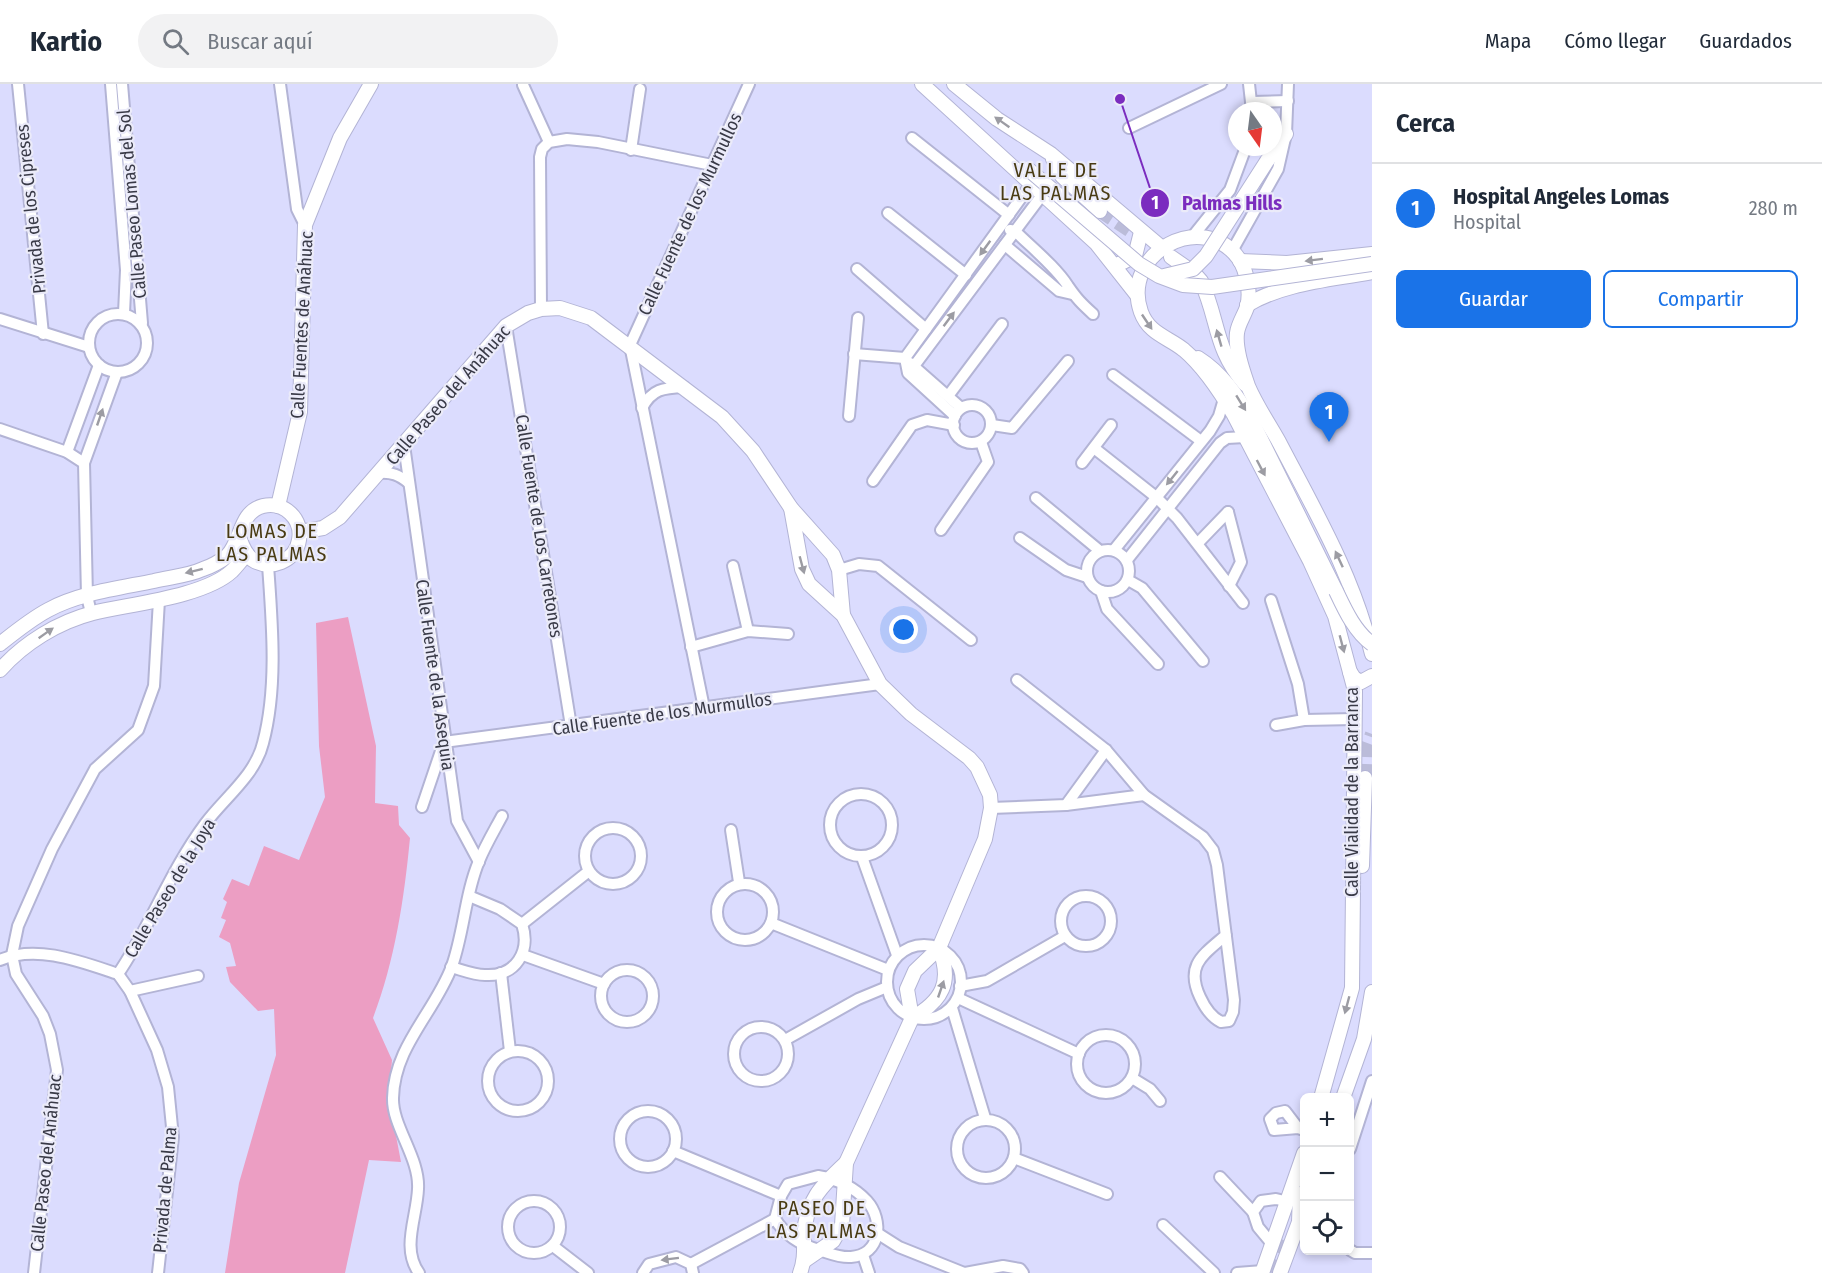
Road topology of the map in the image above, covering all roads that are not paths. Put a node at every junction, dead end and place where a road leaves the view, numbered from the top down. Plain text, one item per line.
1 (18, 84) edge
2 (111, 84) edge
3 (122, 84) edge
4 (280, 84) edge
5 (371, 84) edge
6 (749, 84) edge
7 (922, 84) edge
8 (1221, 84) edge
9 (1249, 84) edge
10 (1288, 84) edge
11 (523, 85) edge
12 (957, 87) edge
13 (640, 89) dead end
14 (1288, 101) junction
15 (1251, 102) edge
16 (1281, 102) edge
17 (945, 105) junction
18 (1129, 128) dead end
19 (1286, 134) junction
20 (912, 138) dead end
21 (549, 142) junction
22 (631, 150) junction
23 (1051, 154) junction
24 (1243, 156) edge
25 (1001, 158) junction
26 (711, 165) junction
27 (1031, 184) junction
28 (1042, 195) junction
29 (1219, 207) junction
30 (1100, 211) tunnel mouth
31 (888, 213) dead end
32 (1009, 214) junction
33 (1249, 219) junction
34 (305, 225) junction
35 (999, 228) junction
36 (1015, 231) junction
37 (1141, 232) junction
38 (1193, 236) junction
39 (1005, 244) junction
40 (1166, 252) junction
41 (1372, 254) edge
42 (1236, 256) junction
43 (1287, 263) junction
44 (1372, 264) edge
45 (1114, 266) junction
46 (856, 269) dead end
47 (1372, 272) edge
48 (966, 275) junction
49 (1159, 276) junction
50 (1287, 289) junction
51 (1072, 294) junction
52 (1137, 295) junction
53 (1247, 305) junction
54 (541, 309) junction
55 (124, 313) junction
56 (1093, 314) dead end
57 (858, 318) dead end
58 (0, 319) edge
59 (142, 323) junction
60 (1002, 324) dead end
61 (506, 326) junction
62 (927, 329) junction
63 (43, 334) junction
64 (630, 345) junction
65 (89, 347) junction
66 (1183, 349) junction
67 (854, 354) junction
68 (1068, 361) dead end
69 (910, 362) junction
70 (99, 365) junction
71 (117, 372) junction
72 (1113, 375) dead end
73 (684, 387) junction
74 (1249, 387) junction
75 (948, 396) junction
76 (1224, 399) junction
77 (642, 408) junction
78 (849, 416) dead end
79 (956, 416) junction
80 (992, 425) junction
81 (1111, 425) dead end
82 (0, 429) edge
83 (1245, 437) junction
84 (1201, 441) junction
85 (981, 442) junction
86 (404, 445) junction
87 (1094, 448) junction
88 (68, 452) junction
89 (84, 463) junction
90 (1082, 463) dead end
91 (379, 473) junction
92 (873, 481) dead end
93 (409, 483) junction
94 (1156, 497) junction
95 (1036, 498) dead end
96 (278, 506) junction
97 (791, 508) junction
98 (1167, 508) junction
99 (941, 530) dead end
100 (300, 532) junction
101 (816, 534) junction
102 (239, 537) junction
103 (1020, 538) dead end
104 (798, 543) junction
105 (1198, 543) junction
106 (1114, 550) junction
107 (1100, 551) junction
108 (246, 554) junction
109 (1126, 560) junction
110 (268, 565) junction
111 (733, 566) dead end
112 (839, 570) junction
113 (1087, 577) junction
114 (1128, 580) junction
115 (841, 586) junction
116 (1229, 586) junction
117 (1101, 591) junction
118 (1355, 593) junction
119 (87, 596) junction
120 (821, 596) junction
121 (159, 600) junction
122 (1271, 600) dead end
123 (1243, 603) dead end
124 (1372, 607) edge
125 (91, 613) junction
126 (843, 615) junction
127 (748, 632) junction
128 (788, 634) dead end
129 (971, 640) dead end
130 (0, 644) edge
131 (1372, 644) edge
132 (691, 647) junction
133 (1372, 654) edge
134 (1203, 661) dead end
135 (1158, 664) dead end
136 (0, 670) edge
137 (1350, 672) junction
138 (1372, 676) edge
139 (1017, 680) dead end
140 (880, 684) junction
141 (704, 708) junction
142 (1355, 719) junction
143 (1304, 720) junction
144 (1276, 725) dead end
145 (571, 726) junction
146 (444, 742) junction
147 (1106, 750) junction
148 (1365, 778) tunnel mouth
149 (1144, 795) junction
150 (1066, 805) junction
151 (422, 807) dead end
152 (991, 808) junction
153 (502, 816) dead end
154 (731, 831) dead end
155 (862, 857) junction
156 (479, 862) junction
157 (589, 871) junction
158 (739, 882) junction
159 (469, 896) junction
160 (771, 922) junction
161 (522, 924) junction
162 (1226, 935) junction
163 (1065, 936) junction
164 (939, 948) junction
165 (12, 955) junction
166 (523, 955) junction
167 (897, 955) junction
168 (0, 960) edge
169 (452, 967) junction
170 (888, 970) junction
171 (501, 973) junction
172 (1352, 973) junction
173 (118, 975) junction
174 (198, 976) dead end
175 (604, 984) junction
176 (960, 986) junction
177 (887, 987) junction
178 (130, 991) junction
179 (1372, 992) edge
180 (958, 998) junction
181 (952, 1008) junction
182 (912, 1018) junction
183 (785, 1040) junction
184 (510, 1051) junction
185 (1079, 1054) junction
186 (1132, 1078) junction
187 (1372, 1081) edge
188 (1322, 1093) edge
189 (1345, 1093) edge
190 (1160, 1101) dead end
191 (985, 1118) junction
192 (1301, 1129) edge
193 (1351, 1147) edge
194 (673, 1151) junction
195 (1014, 1158) junction
196 (846, 1163) junction
197 (1220, 1177) dead end
198 (829, 1178) junction
199 (846, 1185) junction
200 (1107, 1194) dead end
201 (781, 1196) junction
202 (1300, 1198) edge
203 (1253, 1212) junction
204 (775, 1219) junction
205 (1163, 1225) dead end
206 (878, 1233) junction
207 (1278, 1241) junction
208 (804, 1244) junction
209 (553, 1246) junction
210 (820, 1250) junction
211 (1354, 1252) edge
212 (1372, 1253) edge
213 (863, 1255) junction
214 (802, 1267) edge
215 (692, 1269) edge
216 (1263, 1272) edge
217 (34, 1273) edge
218 (158, 1273) edge
219 (419, 1273) edge
220 (588, 1273) edge
221 (643, 1273) edge
222 (869, 1273) edge
223 (965, 1273) edge
224 (1023, 1273) edge
225 (1214, 1273) edge
226 (1237, 1273) edge
227 (1280, 1273) edge

1 - 63 street, Privada de los Cipreses
2 - 55 street, Calle Paseo Lomas del Sol
3 - 59 street, Calle Paseo Lomas del Sol
4 - 34 street
5 - 34 main road, Calle Fuentes de Anáhuac
6 - 26 street, Calle Fuente de los Murmullos
7 - 17 main road, Calle Vialidad de la Barranca
8 - 18 street
9 - 15 street
10 - 14 street
11 - 21 street
12 - 17 main road
23 -> 12 main road
13 - 22 street
14 - 16 street
14 - 19 street
17 - 25 main road, Calle Vialidad de la Barranca
19 - 33 street
19 - 49 main road, bridge
20 - 32 street
21 - 22 street
21 - 54 street
22 - 26 street
23 - 30 main road
23 - 37 main road
24 - 29 street
25 - 27 main road, Calle Vialidad de la Barranca
25 - 49 main road, bridge
26 - 64 street, Calle Fuente de los Murmullos
27 - 28 main road, Calle Vialidad de la Barranca
27 - 32 street
28 - 36 street
28 - 45 main road, Calle Vialidad de la Barranca
29 - 33 street
29 - 38 street
31 - 48 street
32 - 35 street
33 - 42 street
34 - 96 main road, Calle Fuentes de Anáhuac
35 - 36 street
35 -> 48 street
36 - 39 street
36 - 51 street
37 - 40 main road
37 - 45 main road
38 - 40 main road
38 - 42 main road
39 - 51 street
69 -> 39 street
40 - 52 main road
74 -> 40 main road
41 -> 43 main road
42 - 43 main road
42 - 53 main road
43 - 50 main road
44 - 49 main road, bridge
45 - 52 main road, Calle Vialidad de la Barranca
46 - 62 street
47 - 50 main road
48 - 62 street
50 - 53 main road
51 - 56 street
52 -> 66 main road, Calle Vialidad de la Barranca
53 - 74 main road
54 - 61 main road, Calle Paseo del Anáhuac
54 - 64 main road, Calle Paseo del Anáhuac
55 - 59 street
55 - 65 street
57 - 67 street
58 - 63 street
59 - 71 street
60 - 75 street
61 - 86 main road, Calle Paseo del Anáhuac
61 - 145 street, Calle Fuente de Los Carretones
62 - 69 street
63 - 65 street
64 - 73 main road, Calle Paseo del Anáhuac
64 - 77 street
65 - 70 street
66 - 76 main road, Calle Vialidad de la Barranca
66 -> 131 main road, bridge
67 - 69 street
67 - 78 street
68 - 80 street
69 - 75 street
69 - 79 street
70 - 71 street
70 - 88 street
89 -> 71 street
72 - 84 street
73 - 77 street
73 - 97 main road, Calle Paseo del Anáhuac
118 -> 74 main road
75 - 79 street
76 - 83 main road, Calle Vialidad de la Barranca
76 - 84 street
77 - 132 street
79 - 80 street
79 - 85 street
79 - 92 street
80 - 85 street
81 - 87 street
82 - 88 street
83 - 98 street
83 -> 137 main road, Calle Vialidad de la Barranca
84 -> 94 street
85 - 99 street
86 - 91 main road, Calle Paseo del Anáhuac
86 - 93 street, Calle Fuente de la Asequia
87 - 90 street
87 - 94 street
88 - 89 street
89 - 119 street
91 - 93 street
91 - 100 main road, Calle Paseo del Anáhuac
93 - 146 street, Calle Fuente de la Asequia
94 - 98 street
94 - 106 street
95 - 107 street
96 - 100 main road
96 - 102 main road
97 - 101 main road, Calle Paseo del Anáhuac
97 - 104 main road, Calle Paseo del Anáhuac
98 - 105 street
98 - 109 street
100 - 110 main road
101 - 104 main road
101 - 112 main road, Calle Paseo del Anáhuac
102 - 108 main road
102 -> 119 main road
103 - 113 street
104 -> 120 main road, Calle Paseo del Anáhuac
105 - 116 street
105 - 116 street
106 - 107 street
106 - 109 street
107 - 113 street
108 - 110 main road
108 - 121 main road
109 - 114 street
110 - 173 street, Calle Paseo de la Joya
111 - 127 street
112 - 115 main road, Calle Paseo del Anáhuac
112 - 129 street
113 - 117 street
114 - 117 street
114 - 134 street
115 - 120 main road
115 - 126 main road, Calle Paseo del Anáhuac
116 - 123 street
117 - 135 street
118 - 124 main road
118 - 133 main road
119 - 125 street
119 - 130 main road
120 - 126 main road, Calle Paseo del Anáhuac
121 - 125 main road
121 - 165 street
122 - 143 street
136 -> 125 main road
126 - 140 main road, Calle Paseo del Anáhuac
127 - 128 street
127 - 132 street
132 - 141 street
137 - 138 main road
137 - 142 main road, Calle Vialidad de la Barranca
139 - 147 street
140 - 141 street, Calle Fuente de los Murmullos
140 - 152 main road, Calle Paseo del Anáhuac
141 - 145 street, Calle Fuente de los Murmullos
142 - 143 street
142 - 172 main road, Calle Vialidad de la Barranca
143 - 144 street
145 - 146 street, Calle Fuente de los Murmullos
146 - 151 street
146 - 156 street, Calle Fuente de la Asequia
147 - 149 street
147 - 150 street
148 - 172 main road
149 - 150 street
149 - 162 street
150 - 152 street
152 - 164 main road, Calle Paseo del Anáhuac
153 - 156 street
154 - 158 street
155 - 155 street
155 - 167 street
156 - 159 street
157 - 157 street
157 - 161 street
158 - 160 street
158 - 160 street
159 - 161 street
159 - 169 street
160 - 170 street
161 - 166 street
162 - 162 street
163 - 163 street
163 - 176 street
164 - 167 street
164 - 176 street
164 - 182 main road, Calle Paseo del Anáhuac
182 -> 164 main road
165 - 168 street
165 - 173 street
165 - 217 street, Calle Paseo del Anáhuac
166 - 171 street
166 - 175 street
167 - 170 street
169 - 171 street
169 - 219 street
170 - 177 street
171 - 184 street
172 -> 188 main road, Calle Vialidad de la Barranca
173 - 178 street, Privada de Palma
174 - 178 street
175 - 175 street
176 - 180 street
177 - 182 street
177 - 183 street
178 - 218 street, Privada de Palma
179 - 189 main road
180 - 181 street
180 - 185 street
181 - 182 street
181 - 191 street
182 - 196 main road
183 - 183 street
184 - 184 street
185 - 186 street
185 - 186 street
186 - 190 street
187 - 193 street
191 - 195 street
191 - 195 street
192 - 192 street
194 - 194 street
194 - 201 street
195 - 200 street
196 - 198 main road
196 - 199 main road
197 - 203 street
198 - 199 street
198 - 201 street
198 - 208 main road
199 - 206 street
199 - 210 main road
201 - 204 street
202 - 203 street
202 - 207 main road
202 - 227 main road
203 - 207 street
204 - 208 street
204 - 215 street
205 - 225 street
206 - 213 street
206 - 223 street
207 - 216 main road
208 - 210 street
208 - 214 main road
209 - 209 street
209 - 220 street
210 - 213 street
210 - 214 main road
211 - 212 street
213 - 222 street
215 -> 221 street
216 - 226 street
223 - 224 street

